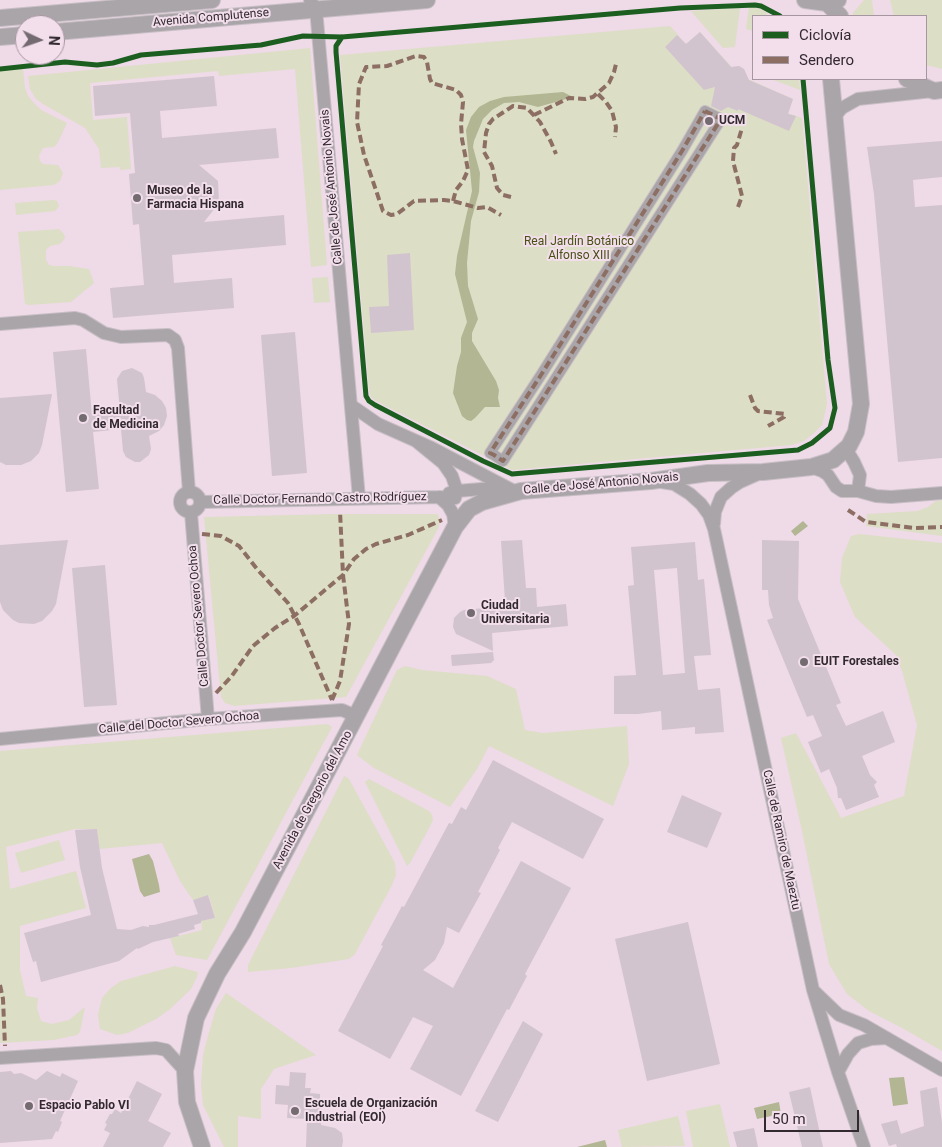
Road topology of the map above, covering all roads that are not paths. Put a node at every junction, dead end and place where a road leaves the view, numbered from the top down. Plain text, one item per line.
1 (212, 0) edge
2 (427, 0) edge
3 (805, 0) edge
4 (313, 5) edge
5 (830, 5) edge
6 (839, 15) edge
7 (0, 18) edge
8 (65, 31) edge
9 (15, 36) edge
10 (0, 37) edge
11 (831, 80) edge
12 (910, 80) edge
13 (938, 90) edge
14 (835, 116) junction
15 (0, 324) edge
16 (352, 406) junction
17 (416, 441) junction
18 (846, 449) junction
19 (490, 456) joint
20 (812, 467) junction
21 (763, 472) junction
22 (651, 481) junction
23 (511, 489) junction
24 (457, 491) junction
25 (858, 491) junction
26 (189, 492) junction
27 (942, 493) edge
28 (439, 497) junction
29 (359, 498) junction
30 (201, 502) junction
31 (191, 513) junction
32 (455, 527) junction
33 (714, 529) junction
34 (208, 720) junction
35 (355, 720) junction
36 (0, 739) edge
37 (813, 990) junction
38 (887, 1038) junction
39 (0, 1058) edge
40 (942, 1070) edge
41 (185, 1071) junction
42 (838, 1072) junction
43 (202, 1147) edge
44 (864, 1147) edge

1 - 7 street, Avenida Complutense
2 - 4 street, Avenida Complutense
3 - 5 street
4 - 8 street, Avenida Complutense
4 - 16 street, Calle de José Antonio Novais
5 - 6 street
9 - 10 street
11 - 14 street
12 - 13 street
13 - 14 street
14 - 18 street
15 - 26 street
16 - 17 street, Calle de José Antonio Novais
16 - 29 street, Calle de José Antonio Novais
17 - 23 street, Calle de José Antonio Novais
17 - 24 street
18 - 20 street, Calle de José Antonio Novais
18 - 25 street
19 - 19 street
20 - 21 street, Calle de José Antonio Novais
20 - 25 street
21 - 22 street, Calle de José Antonio Novais
21 - 33 street, Calle de Ramiro de Maeztu
22 - 23 street, Calle de José Antonio Novais
22 - 33 street, Calle de Ramiro de Maeztu
23 - 24 street, Calle Doctor Fernando Castro Rodríguez
23 - 32 street, Avenida de Gregorio del Amo
24 - 28 street, Calle Doctor Fernando Castro Rodríguez
25 - 27 street
26 - 30 street
26 - 31 street
28 - 29 street, Calle Doctor Fernando Castro Rodríguez
28 - 32 street, Calle Doctor Fernando Castro Rodríguez
29 - 30 street, Calle Doctor Fernando Castro Rodríguez
30 - 31 street
31 - 34 street, Calle Doctor Severo Ochoa
32 - 35 street, Avenida de Gregorio del Amo
33 - 37 street, Calle de Ramiro de Maeztu
34 - 35 street, Calle del Doctor Severo Ochoa
34 - 36 street, Calle del Doctor Severo Ochoa
35 - 41 street, Avenida de Gregorio del Amo
37 - 38 street
37 - 42 street, Calle de Ramiro de Maeztu
38 - 40 street
38 - 42 street
39 - 41 street
41 - 43 street, Avenida de Gregorio del Amo
42 - 44 street, Calle de Ramiro de Maeztu

